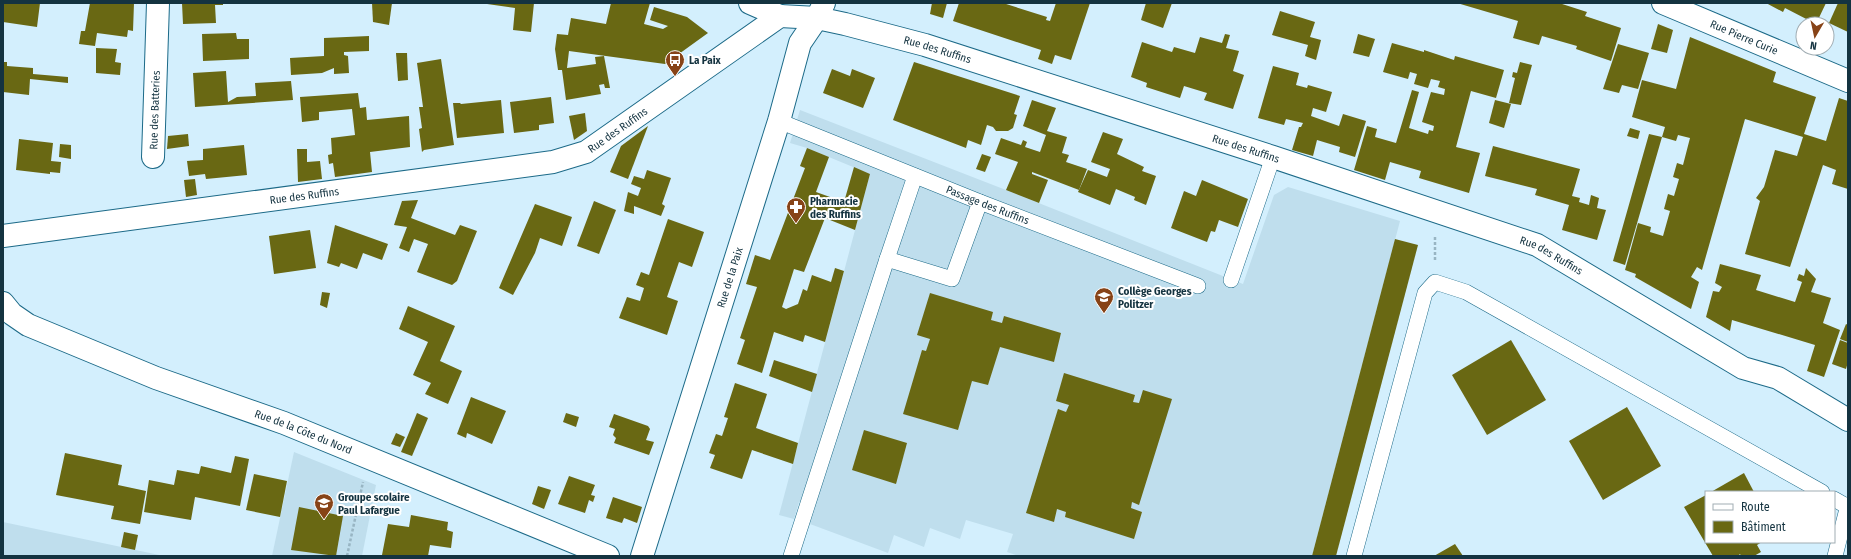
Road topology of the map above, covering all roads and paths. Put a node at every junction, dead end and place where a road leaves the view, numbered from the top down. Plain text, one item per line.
1 (158, 3) edge
2 (750, 3) edge
3 (1663, 3) edge
4 (820, 10) edge
5 (780, 16) junction
6 (1848, 81) edge
7 (779, 121) junction
8 (152, 157) dead end
9 (1273, 158) junction
10 (915, 176) junction
11 (980, 202) junction
12 (1435, 212) junction
13 (3, 236) edge
14 (887, 259) junction
15 (1231, 280) dead end
16 (1435, 282) junction
17 (1198, 286) dead end
18 (3, 303) edge
19 (1848, 420) edge
20 (369, 458) junction
21 (1820, 491) edge
22 (1835, 500) edge
23 (1848, 506) edge
24 (347, 556) edge
25 (608, 556) edge
26 (642, 556) edge
27 (791, 556) edge
28 (1354, 556) edge
29 (1835, 556) edge

1 - 8 street, Rue des Batteries
2 - 5 street
3 - 6 street, Rue Pierre Curie
4 - 5 street, Rue des Ruffins
4 - 7 street, Rue de la Paix
4 - 9 street, Rue des Ruffins
5 - 13 street, Rue des Ruffins
7 - 10 lane, Passage des Ruffins
7 - 26 street, Rue de la Paix
9 - 12 street, Rue des Ruffins
9 - 15 lane
10 - 11 lane, Passage des Ruffins
10 - 14 lane
11 - 14 lane
11 - 17 lane, Passage des Ruffins
12 - 16 path
12 - 19 street, Rue des Ruffins
14 - 27 lane
16 - 21 lane
16 - 28 lane
18 - 20 street, Rue de la Côte du Nord
20 - 24 path
20 - 25 street, Rue de la Côte du Nord
22 - 23 lane
23 - 29 lane

